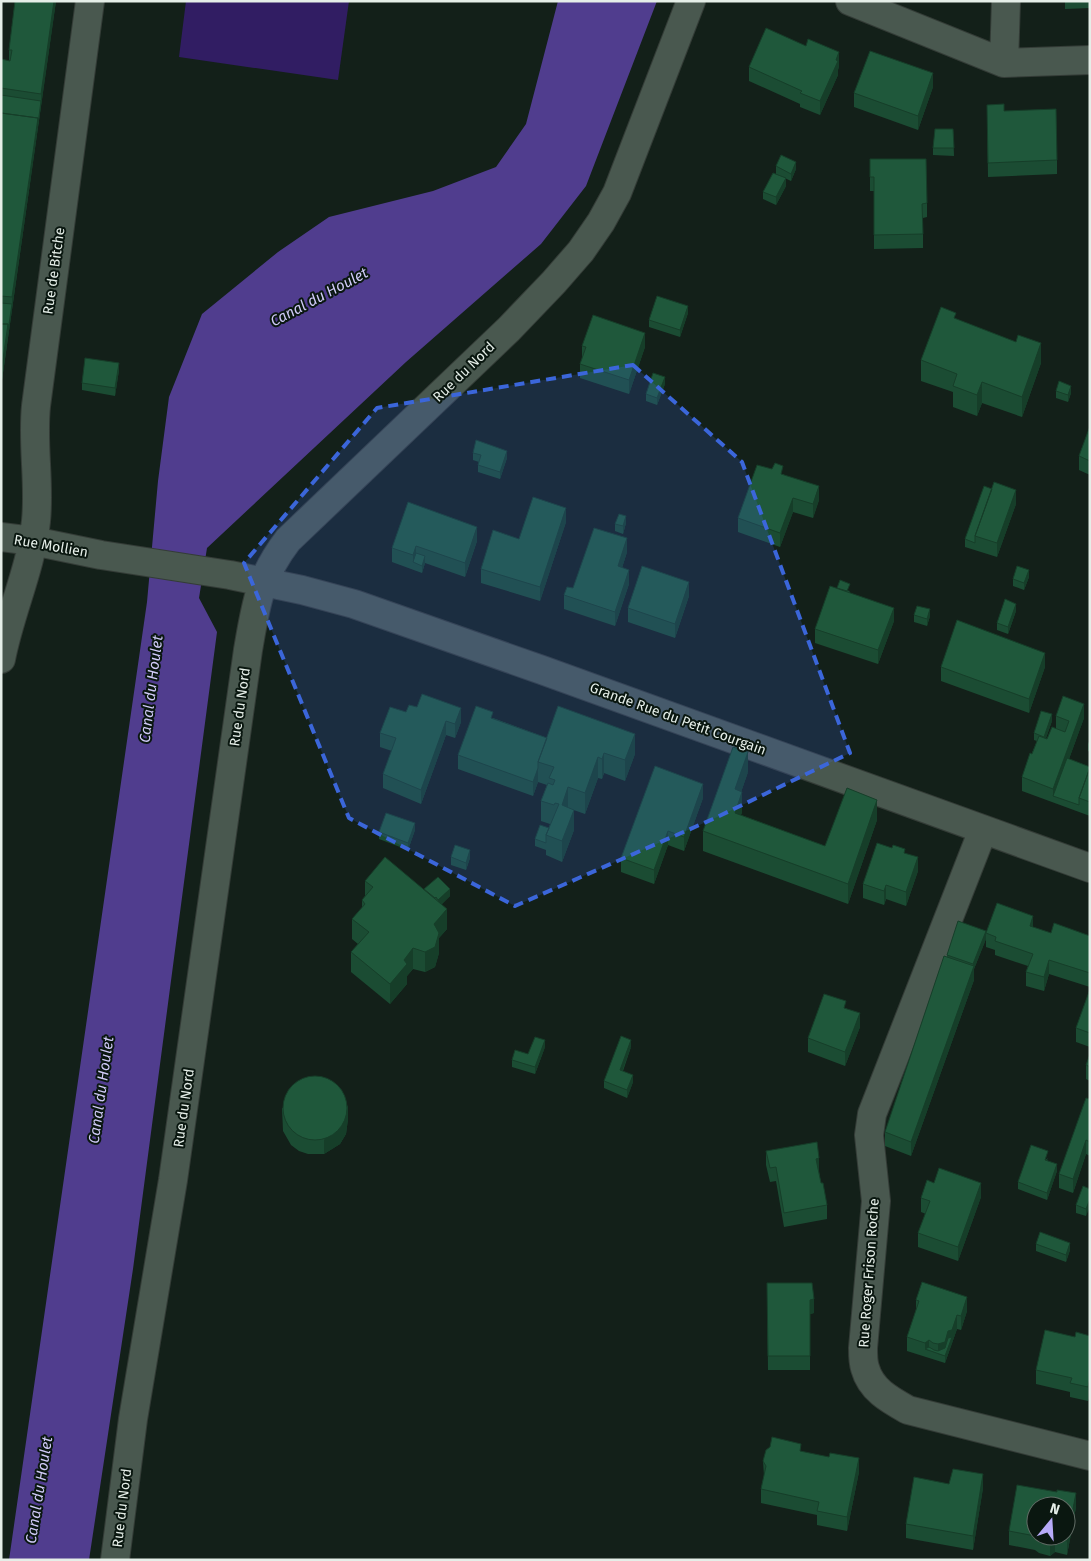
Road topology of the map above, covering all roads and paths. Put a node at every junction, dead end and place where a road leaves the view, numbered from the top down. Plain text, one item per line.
1 (90, 1) edge
2 (691, 1) edge
3 (850, 1) edge
4 (1006, 1) edge
5 (1090, 60) edge
6 (1004, 63) junction
7 (1, 537) edge
8 (33, 541) junction
9 (211, 572) joint
10 (262, 582) junction
11 (1, 659) edge
12 (983, 830) junction
13 (1090, 868) edge
14 (1090, 1456) edge
15 (115, 1560) edge

1 - 8 street, Rue de Bitche
2 - 10 street, Rue du Nord
3 - 6 street
4 - 6 street
5 - 6 street
7 - 8 street, Rue Mollien
8 - 9 street, Rue Mollien
8 - 11 street, Rue de Bitche
9 - 10 street, Grande Rue du Petit Courgain
10 - 12 street, Grande Rue du Petit Courgain
10 - 15 street, Rue du Nord
12 - 13 street, Grande Rue du Petit Courgain
12 - 14 street, Rue Roger Frison Roche

